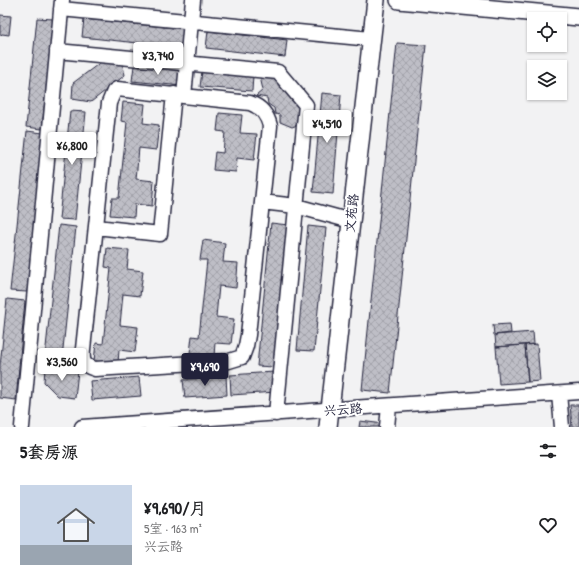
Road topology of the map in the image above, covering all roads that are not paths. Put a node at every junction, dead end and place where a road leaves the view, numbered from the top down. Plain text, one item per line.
1 (193, 0) edge
2 (376, 0) edge
3 (399, 0) edge
4 (61, 5) edge
5 (519, 6) edge
6 (579, 17) edge
7 (191, 22) junction
8 (371, 39) junction
9 (57, 51) junction
10 (187, 63) junction
11 (179, 95) junction
12 (262, 202) junction
13 (296, 206) junction
14 (351, 221) junction
15 (96, 227) junction
16 (579, 392) edge
17 (560, 394) junction
18 (389, 406) junction
19 (330, 410) junction
20 (276, 414) junction
21 (22, 427) edge
22 (82, 427) edge
23 (328, 427) edge
24 (387, 427) edge
25 (562, 427) edge

1 - 7 street
2 - 8 main road, 文苑路
3 - 5 main road
4 - 7 street
4 - 9 street
5 - 6 main road
7 - 8 street
7 - 10 street
8 - 14 main road, 文苑路
9 - 10 street
9 - 21 street
10 - 11 street
10 - 13 street
11 - 12 street
11 - 15 street
11 - 15 street
12 - 13 street
12 - 15 street
13 - 14 street
13 - 20 street
14 - 19 main road, 文苑路
16 - 17 street, 兴云路
17 - 18 street, 兴云路
17 - 25 street
18 - 19 street, 兴云路
18 - 24 street
19 - 20 street, 兴云路
19 - 23 main road, 文苑路
20 - 22 street, 兴云路

